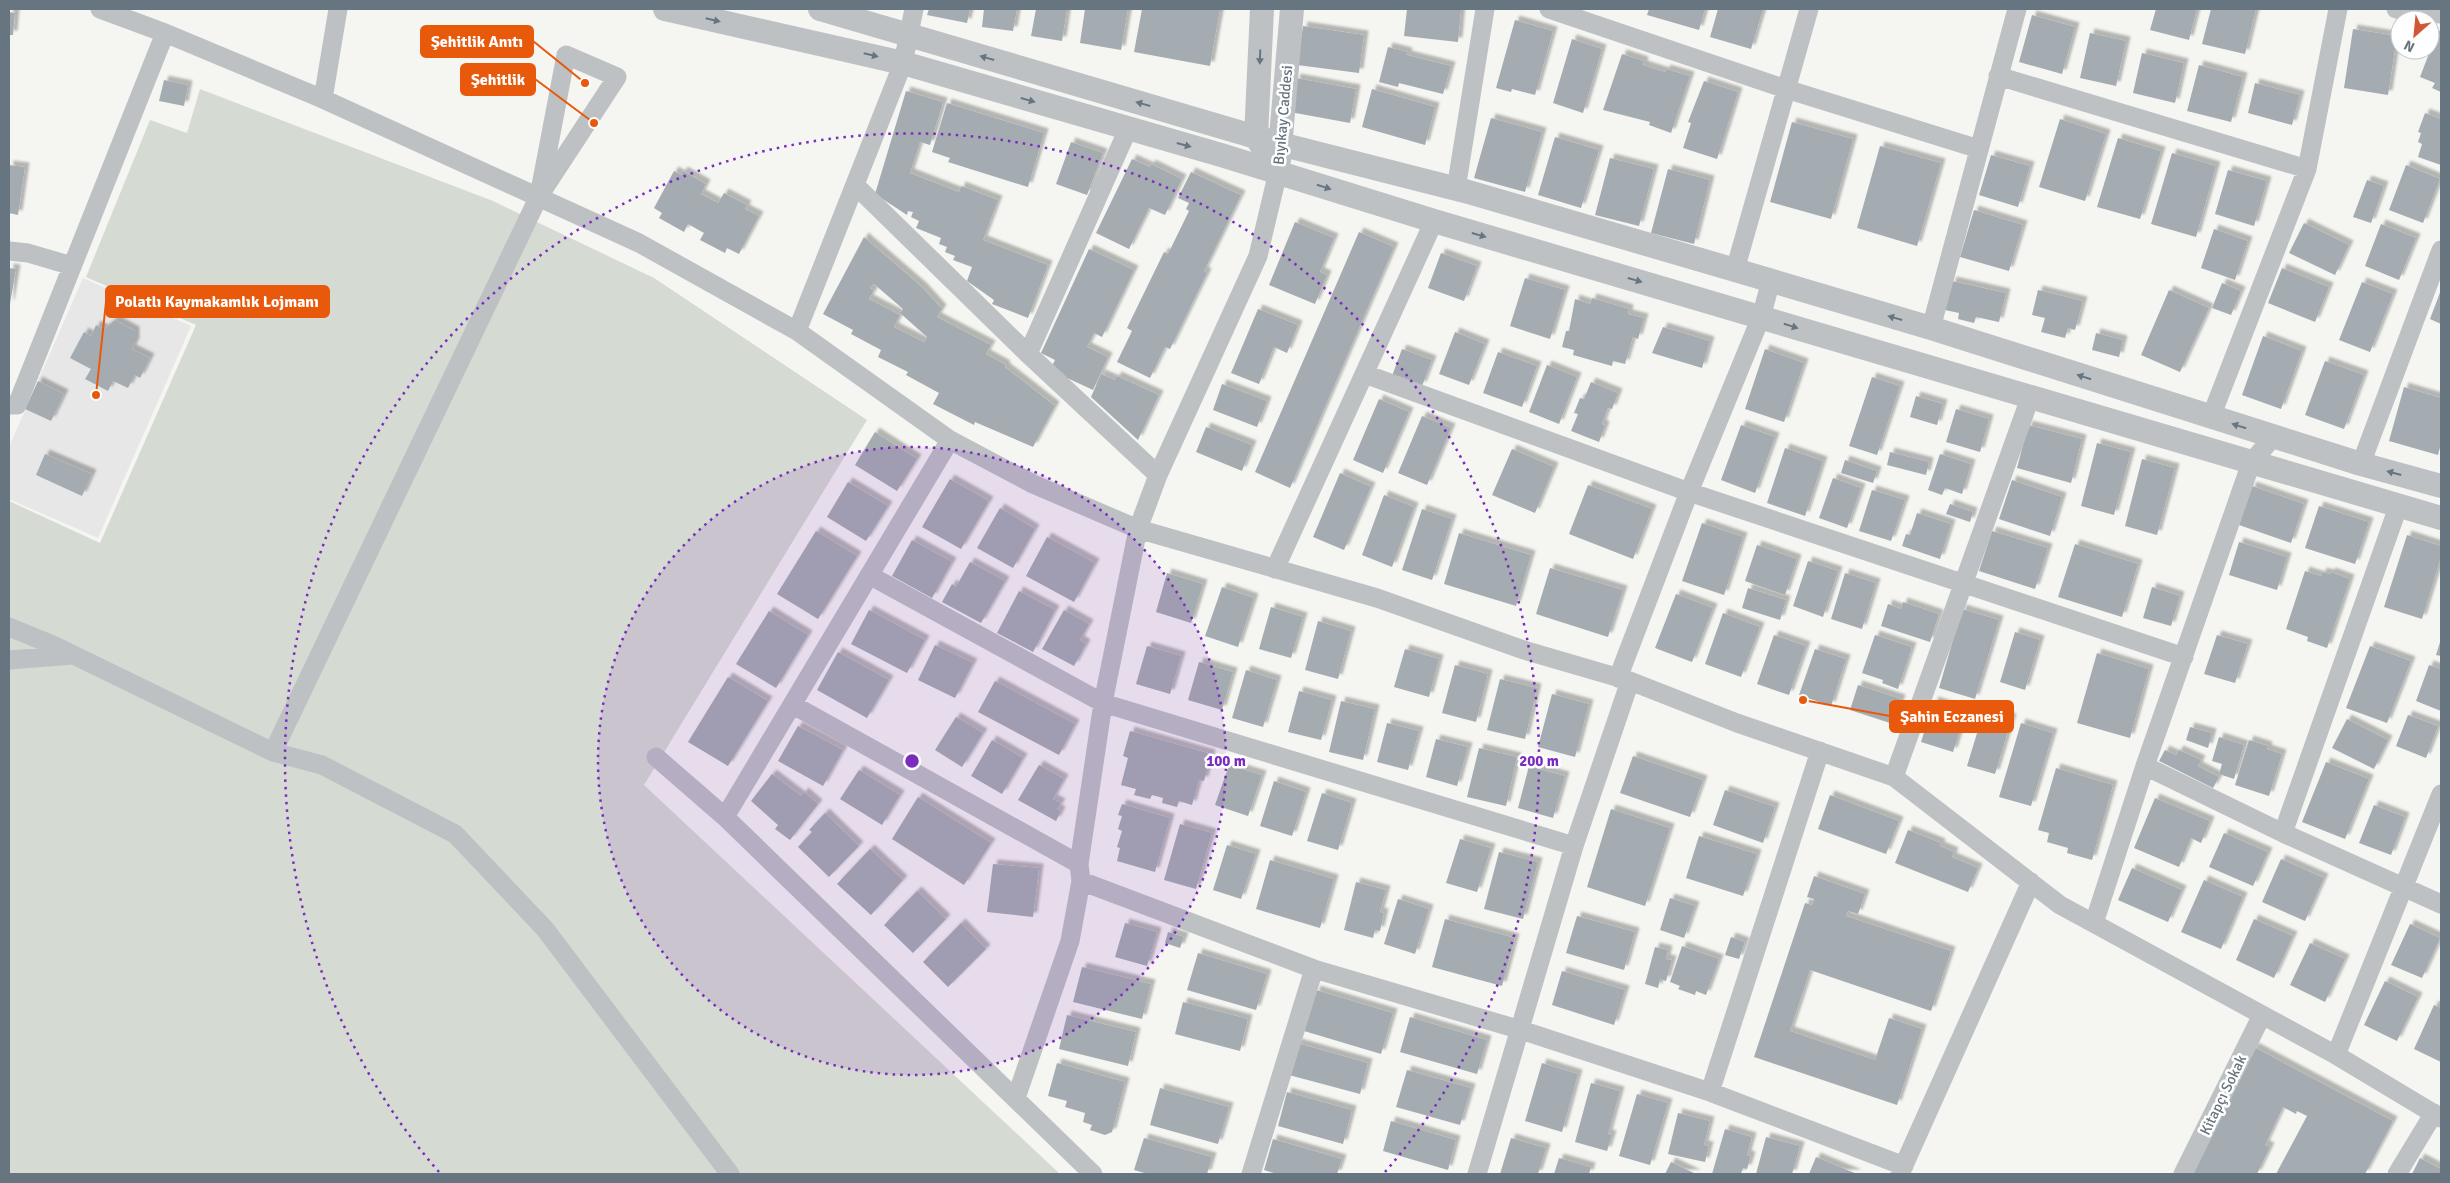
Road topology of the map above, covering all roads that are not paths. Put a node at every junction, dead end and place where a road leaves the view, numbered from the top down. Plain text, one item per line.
1 (100, 9) edge
2 (338, 9) edge
3 (665, 9) edge
4 (820, 9) edge
5 (914, 9) edge
6 (1262, 9) edge
7 (1292, 9) edge
8 (1484, 9) edge
9 (1548, 9) edge
10 (1810, 9) edge
11 (2017, 9) edge
12 (2338, 9) edge
13 (2396, 9) edge
14 (2441, 14) edge
15 (165, 33) junction
16 (910, 35) junction
17 (903, 63) junction
18 (1998, 76) junction
19 (1786, 89) junction
20 (324, 99) junction
21 (1128, 129) junction
22 (1256, 137) junction
23 (1280, 144) junction
24 (1979, 148) junction
25 (2307, 169) junction
26 (1278, 172) junction
27 (855, 185) junction
28 (1456, 189) junction
29 (539, 196) junction
30 (1434, 222) junction
31 (2441, 250) edge
32 (9, 251) edge
33 (72, 266) junction
34 (1735, 270) junction
35 (1771, 281) junction
36 (1760, 317) junction
37 (1931, 328) junction
38 (797, 332) junction
39 (1028, 354) junction
40 (1366, 374) junction
41 (2030, 398) junction
42 (9, 405) edge
43 (2211, 417) junction
44 (2273, 436) junction
45 (950, 440) junction
46 (2251, 463) junction
47 (2361, 464) junction
48 (1158, 475) junction
49 (2441, 486) edge
50 (1689, 492) junction
51 (2398, 507) junction
52 (2441, 518) edge
53 (1138, 529) junction
54 (1275, 569) junction
55 (869, 575) junction
56 (1963, 582) junction
57 (9, 627) edge
58 (74, 655) junction
59 (2184, 657) junction
60 (9, 660) edge
61 (1624, 679) junction
62 (1103, 702) junction
63 (793, 705) junction
64 (1820, 751) junction
65 (273, 752) junction
66 (656, 756) dead end
67 (2145, 766) junction
68 (1894, 777) junction
69 (2441, 794) edge
70 (725, 817) junction
71 (2283, 833) junction
72 (1574, 846) junction
73 (1080, 873) junction
74 (2031, 882) junction
75 (2404, 886) junction
76 (2441, 904) edge
77 (2094, 923) junction
78 (1314, 969) junction
79 (2262, 1015) junction
80 (1521, 1030) junction
81 (2336, 1055) junction
82 (1710, 1092) junction
83 (1016, 1098) junction
84 (2437, 1115) edge
85 (1902, 1170) edge
86 (730, 1174) edge
87 (1093, 1174) edge
88 (1251, 1174) edge
89 (1477, 1174) edge
90 (2183, 1174) edge
91 (2397, 1174) edge

1 - 15 street
2 - 20 street
3 -> 17 street
4 - 16 street
5 - 16 street
6 -> 22 street, Bıyıkay Caddesi
7 - 23 street, Bıyıkay Caddesi
8 - 28 street
9 - 19 street
10 - 19 street
11 - 18 street
12 - 25 street
13 - 14 street
15 - 20 street
15 - 33 street
16 - 17 street
22 -> 16 street
17 -> 21 street
17 - 27 street
18 - 24 street
18 - 25 street
19 - 24 street
19 - 34 street
20 - 29 street
21 -> 26 street
21 - 39 street
22 - 23 street
22 - 26 street, Bıyıkay Caddesi
23 - 26 street, Bıyıkay Caddesi
23 - 28 street
24 - 37 street
25 - 43 street
26 -> 30 street
26 - 48 street
27 - 38 street
27 - 39 street
28 - 34 street
29 - 29 street
29 - 38 street
29 - 65 street
30 -> 36 street
30 - 40 street
31 - 47 street
32 - 33 street
33 - 42 street
34 - 35 street
35 - 36 street
37 -> 35 street
36 -> 41 street
36 - 50 street
43 -> 37 street
38 - 45 street
39 - 48 street
40 - 50 street
40 - 54 street
41 - 46 street
41 - 56 street
44 -> 43 street
44 - 46 street
44 - 47 street
45 - 53 street
45 - 55 street
46 - 51 street
46 - 59 street
49 -> 47 street
48 - 53 street
50 - 56 street
50 - 61 street
51 - 52 street
51 - 71 street
53 - 54 street
53 - 62 street
54 - 61 street
55 - 62 street
55 - 63 street
56 - 59 street
56 - 68 street
57 - 58 street
58 - 60 street
58 - 65 street
59 - 67 street
61 - 64 street
61 - 72 street
62 - 72 street
62 - 73 street
63 - 70 street
63 - 73 street
64 - 68 street
64 - 82 street
65 - 86 street
66 - 70 street
67 - 71 street
67 - 77 street
68 - 74 street
69 - 75 street
70 - 83 street
71 - 75 street
72 - 80 street
73 - 78 street
73 - 83 street
74 - 77 street
74 - 85 street
75 - 76 street
75 - 81 street
77 - 79 street
78 - 80 street
78 - 88 street
79 - 81 street
79 - 90 street, Kitapçı Sokak
80 - 82 street
80 - 89 street
81 - 84 street
82 - 85 street
83 - 87 street
84 - 91 street

